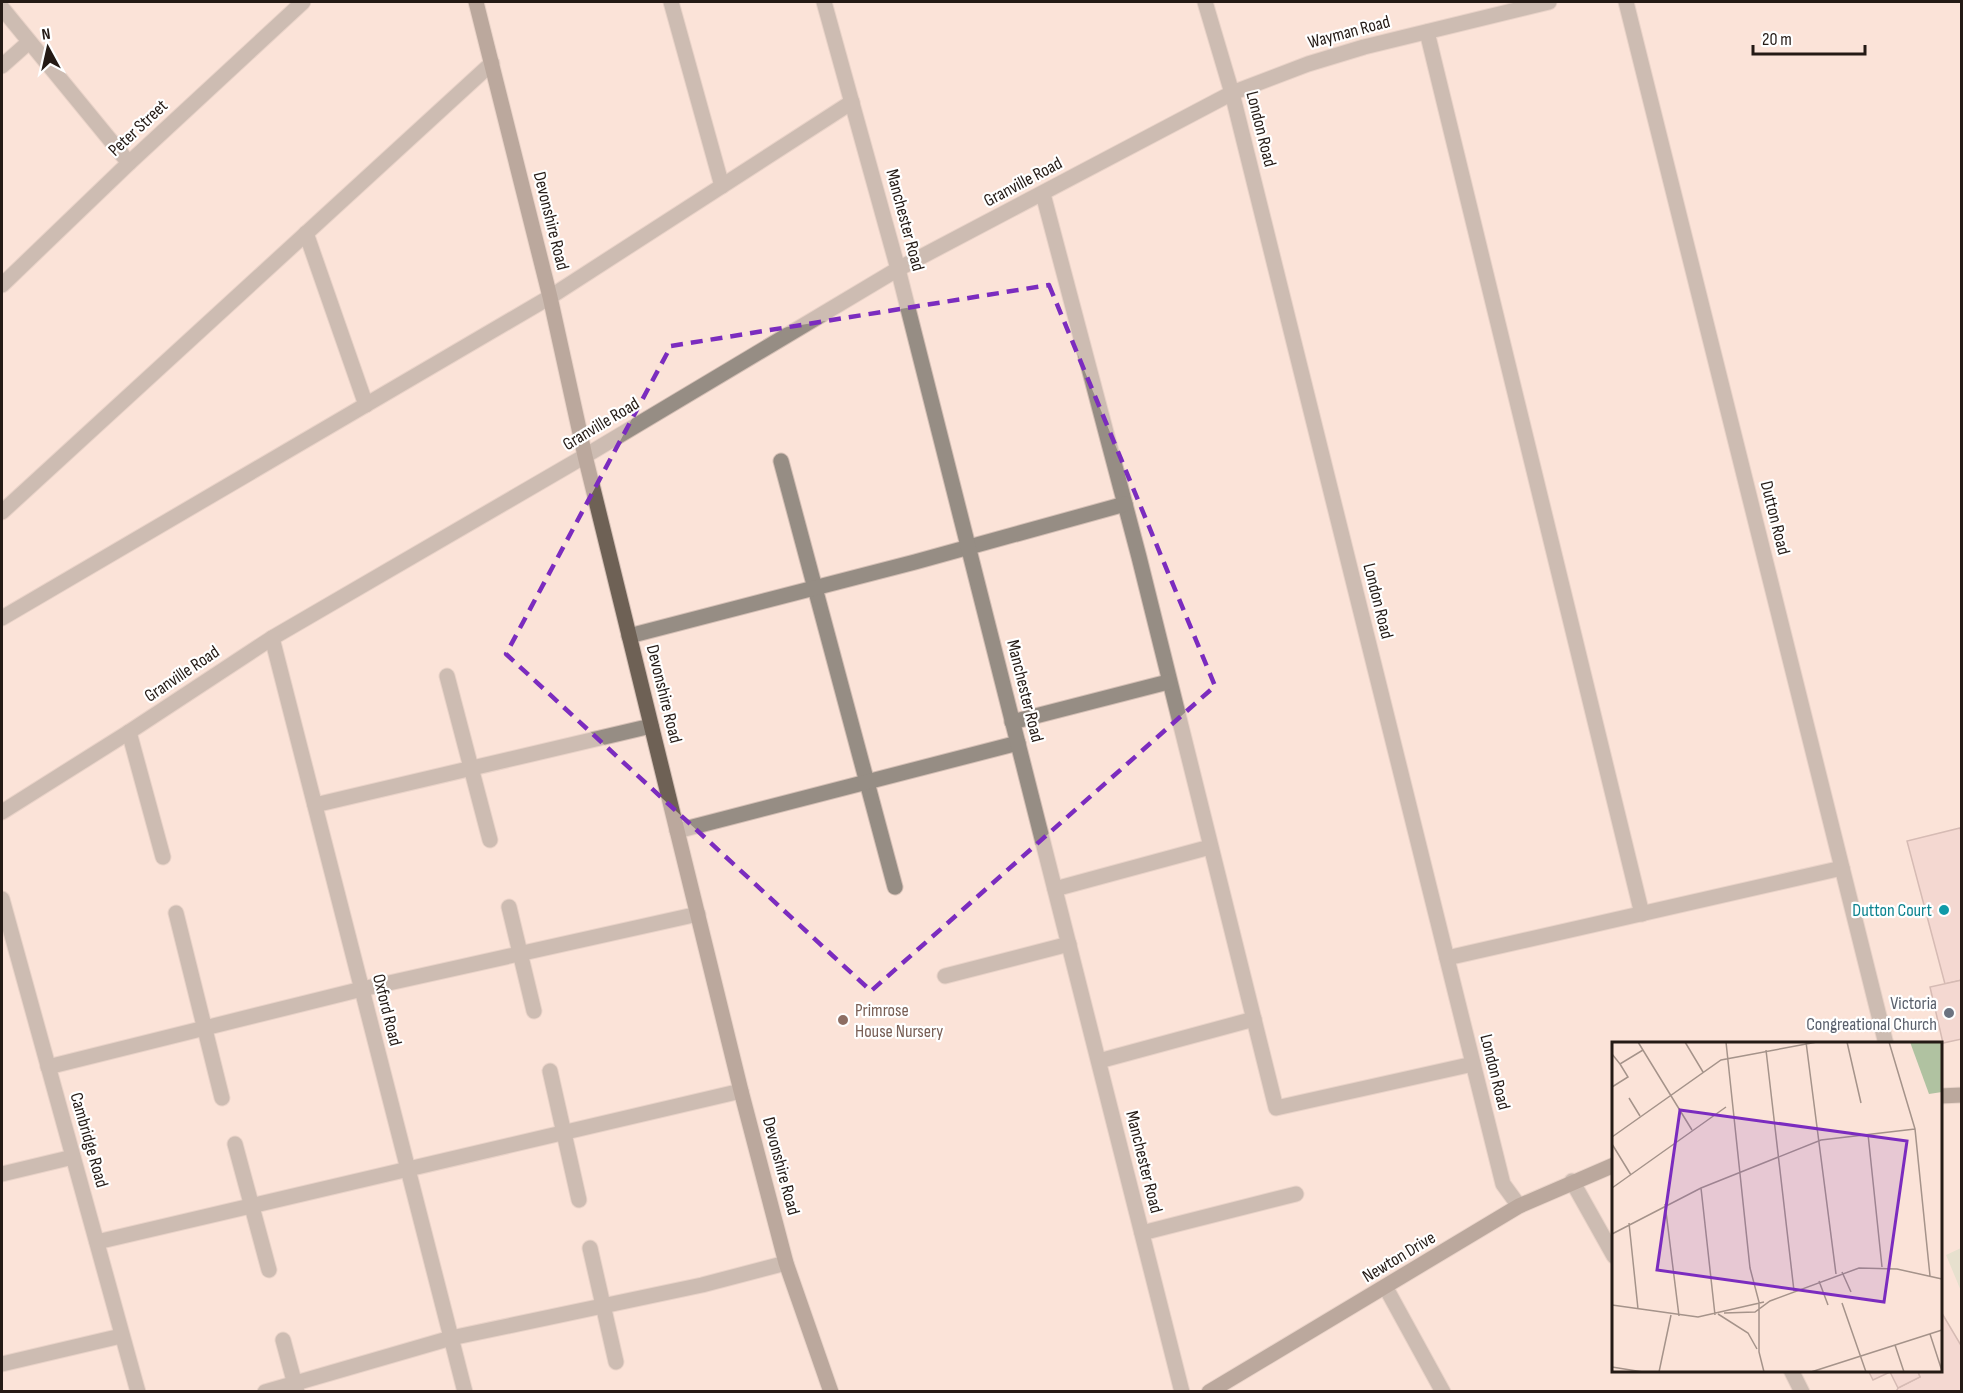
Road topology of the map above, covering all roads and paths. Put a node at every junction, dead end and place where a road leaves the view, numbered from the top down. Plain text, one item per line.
1 (303, 2) edge
2 (476, 2) edge
3 (671, 2) edge
4 (824, 2) edge
5 (1205, 2) edge
6 (1549, 2) edge
7 (1626, 2) edge
8 (2, 8) edge
9 (1427, 32) junction
10 (29, 42) junction
11 (492, 63) junction
12 (2, 66) edge
13 (1232, 93) junction
14 (852, 102) junction
15 (129, 163) junction
16 (722, 186) junction
17 (1043, 194) junction
18 (306, 233) junction
19 (898, 269) junction
20 (2, 285) edge
21 (550, 297) junction
22 (366, 405) junction
23 (585, 456) junction
24 (781, 461) dead end
25 (1125, 504) junction
26 (2, 512) edge
27 (968, 548) junction
28 (815, 588) junction
29 (2, 618) edge
30 (629, 636) junction
31 (272, 638) junction
32 (447, 676) dead end
33 (1168, 682) junction
34 (1012, 722) junction
35 (651, 726) junction
36 (129, 732) junction
37 (1018, 744) junction
38 (471, 768) junction
39 (866, 783) junction
40 (315, 806) junction
41 (2, 812) edge
42 (678, 831) junction
43 (490, 840) dead end
44 (1210, 847) junction
45 (163, 857) dead end
46 (1842, 868) junction
47 (895, 887) dead end
48 (1055, 889) junction
49 (2, 899) edge
50 (509, 907) dead end
51 (176, 913) dead end
52 (698, 914) junction
53 (1642, 914) junction
54 (1069, 944) junction
55 (520, 953) junction
56 (1446, 958) junction
57 (945, 976) dead end
58 (362, 989) junction
59 (534, 1011) dead end
60 (1254, 1019) junction
61 (204, 1028) junction
62 (1886, 1042) edge
63 (1099, 1061) junction
64 (1473, 1064) junction
65 (48, 1067) junction
66 (550, 1071) dead end
67 (741, 1091) junction
68 (1962, 1095) edge
69 (1942, 1096) edge
70 (222, 1098) dead end
71 (564, 1132) junction
72 (235, 1144) dead end
73 (73, 1157) junction
74 (1612, 1166) edge
75 (408, 1168) junction
76 (2, 1174) edge
77 (1572, 1182) junction
78 (1296, 1194) dead end
79 (579, 1200) dead end
80 (251, 1206) junction
81 (1519, 1206) junction
82 (1142, 1233) junction
83 (97, 1242) junction
84 (590, 1248) dead end
85 (1612, 1252) edge
86 (786, 1263) junction
87 (269, 1270) dead end
88 (1386, 1288) junction
89 (603, 1307) junction
90 (121, 1336) junction
91 (451, 1338) junction
92 (283, 1340) dead end
93 (616, 1362) dead end
94 (2, 1364) edge
95 (1792, 1372) edge
96 (296, 1387) edge
97 (138, 1392) edge
98 (265, 1392) edge
99 (465, 1392) edge
100 (831, 1392) edge
101 (1182, 1392) edge
102 (1209, 1392) edge
103 (1443, 1392) edge
104 (1802, 1392) edge

1 - 15 street, Peter Street
2 - 11 main road, Devonshire Road
3 - 16 street
4 - 14 street, Manchester Road
5 - 13 street, London Road
6 - 9 street, Wayman Road
7 - 46 street, Dutton Road
8 - 10 street
9 - 13 street, Wayman Road
9 - 53 street
10 - 12 street
10 - 15 street
11 - 18 street
11 - 21 main road, Devonshire Road
13 - 17 street, Granville Road
13 - 56 street, London Road
14 - 16 street
14 - 19 street, Manchester Road
15 - 20 street, Peter Street
16 - 21 street
17 - 19 street, Granville Road
17 - 25 street
18 - 22 street
18 - 26 street
19 - 23 street, Granville Road
19 - 27 street, Manchester Road
21 - 22 street
21 - 23 main road, Devonshire Road
22 - 29 street
23 - 30 main road, Devonshire Road
23 - 31 street, Granville Road
24 - 28 street
25 - 27 street
25 - 33 street
27 - 28 street
27 - 34 street, Manchester Road
28 - 30 street
28 - 39 street
30 - 35 main road, Devonshire Road
31 - 36 street, Granville Road
31 - 40 street, Oxford Road
32 - 38 street
33 - 34 street
33 - 44 street
34 - 37 street, Manchester Road
35 - 38 street
35 - 42 main road, Devonshire Road
36 - 41 street, Granville Road
36 - 45 street
37 - 39 street
37 - 48 street, Manchester Road
38 - 40 street
38 - 43 street
39 - 42 street
39 - 47 street
40 - 58 street, Oxford Road
42 - 52 main road, Devonshire Road
44 - 48 street
44 - 60 street
46 - 53 street
46 - 62 street, Dutton Road
48 - 54 street, Manchester Road
49 - 65 street, Cambridge Road
50 - 55 street
51 - 61 street
52 - 55 street
52 - 67 main road, Devonshire Road
53 - 56 street
54 - 57 street
54 - 63 street, Manchester Road
55 - 58 street
55 - 59 street
56 - 64 street, London Road
58 - 61 street
58 - 75 street, Oxford Road
60 - 63 street
60 - 64 street
61 - 65 street
61 - 70 street
63 - 82 street, Manchester Road
64 - 81 street, London Road
65 - 73 street, Cambridge Road
66 - 71 street
67 - 71 street
67 - 86 main road, Devonshire Road
68 - 69 main road
71 - 75 street
71 - 79 street
72 - 80 street
73 - 76 street
73 - 83 street, Cambridge Road
74 - 77 main road, Newton Drive
75 - 80 street
75 - 91 street, Oxford Road
77 - 81 main road, Newton Drive
77 - 85 street
78 - 82 street
80 - 83 street
80 - 87 street
81 - 88 main road, Newton Drive
82 - 101 street, Manchester Road
83 - 90 street, Cambridge Road
84 - 89 street
86 - 89 street
86 - 100 main road, Devonshire Road
88 - 102 main road, Newton Drive
88 - 103 street
89 - 91 street
89 - 93 street
90 - 94 street
90 - 97 street, Cambridge Road
91 - 96 street
91 - 99 street, Oxford Road
92 - 96 street
95 - 104 street
96 - 98 street

